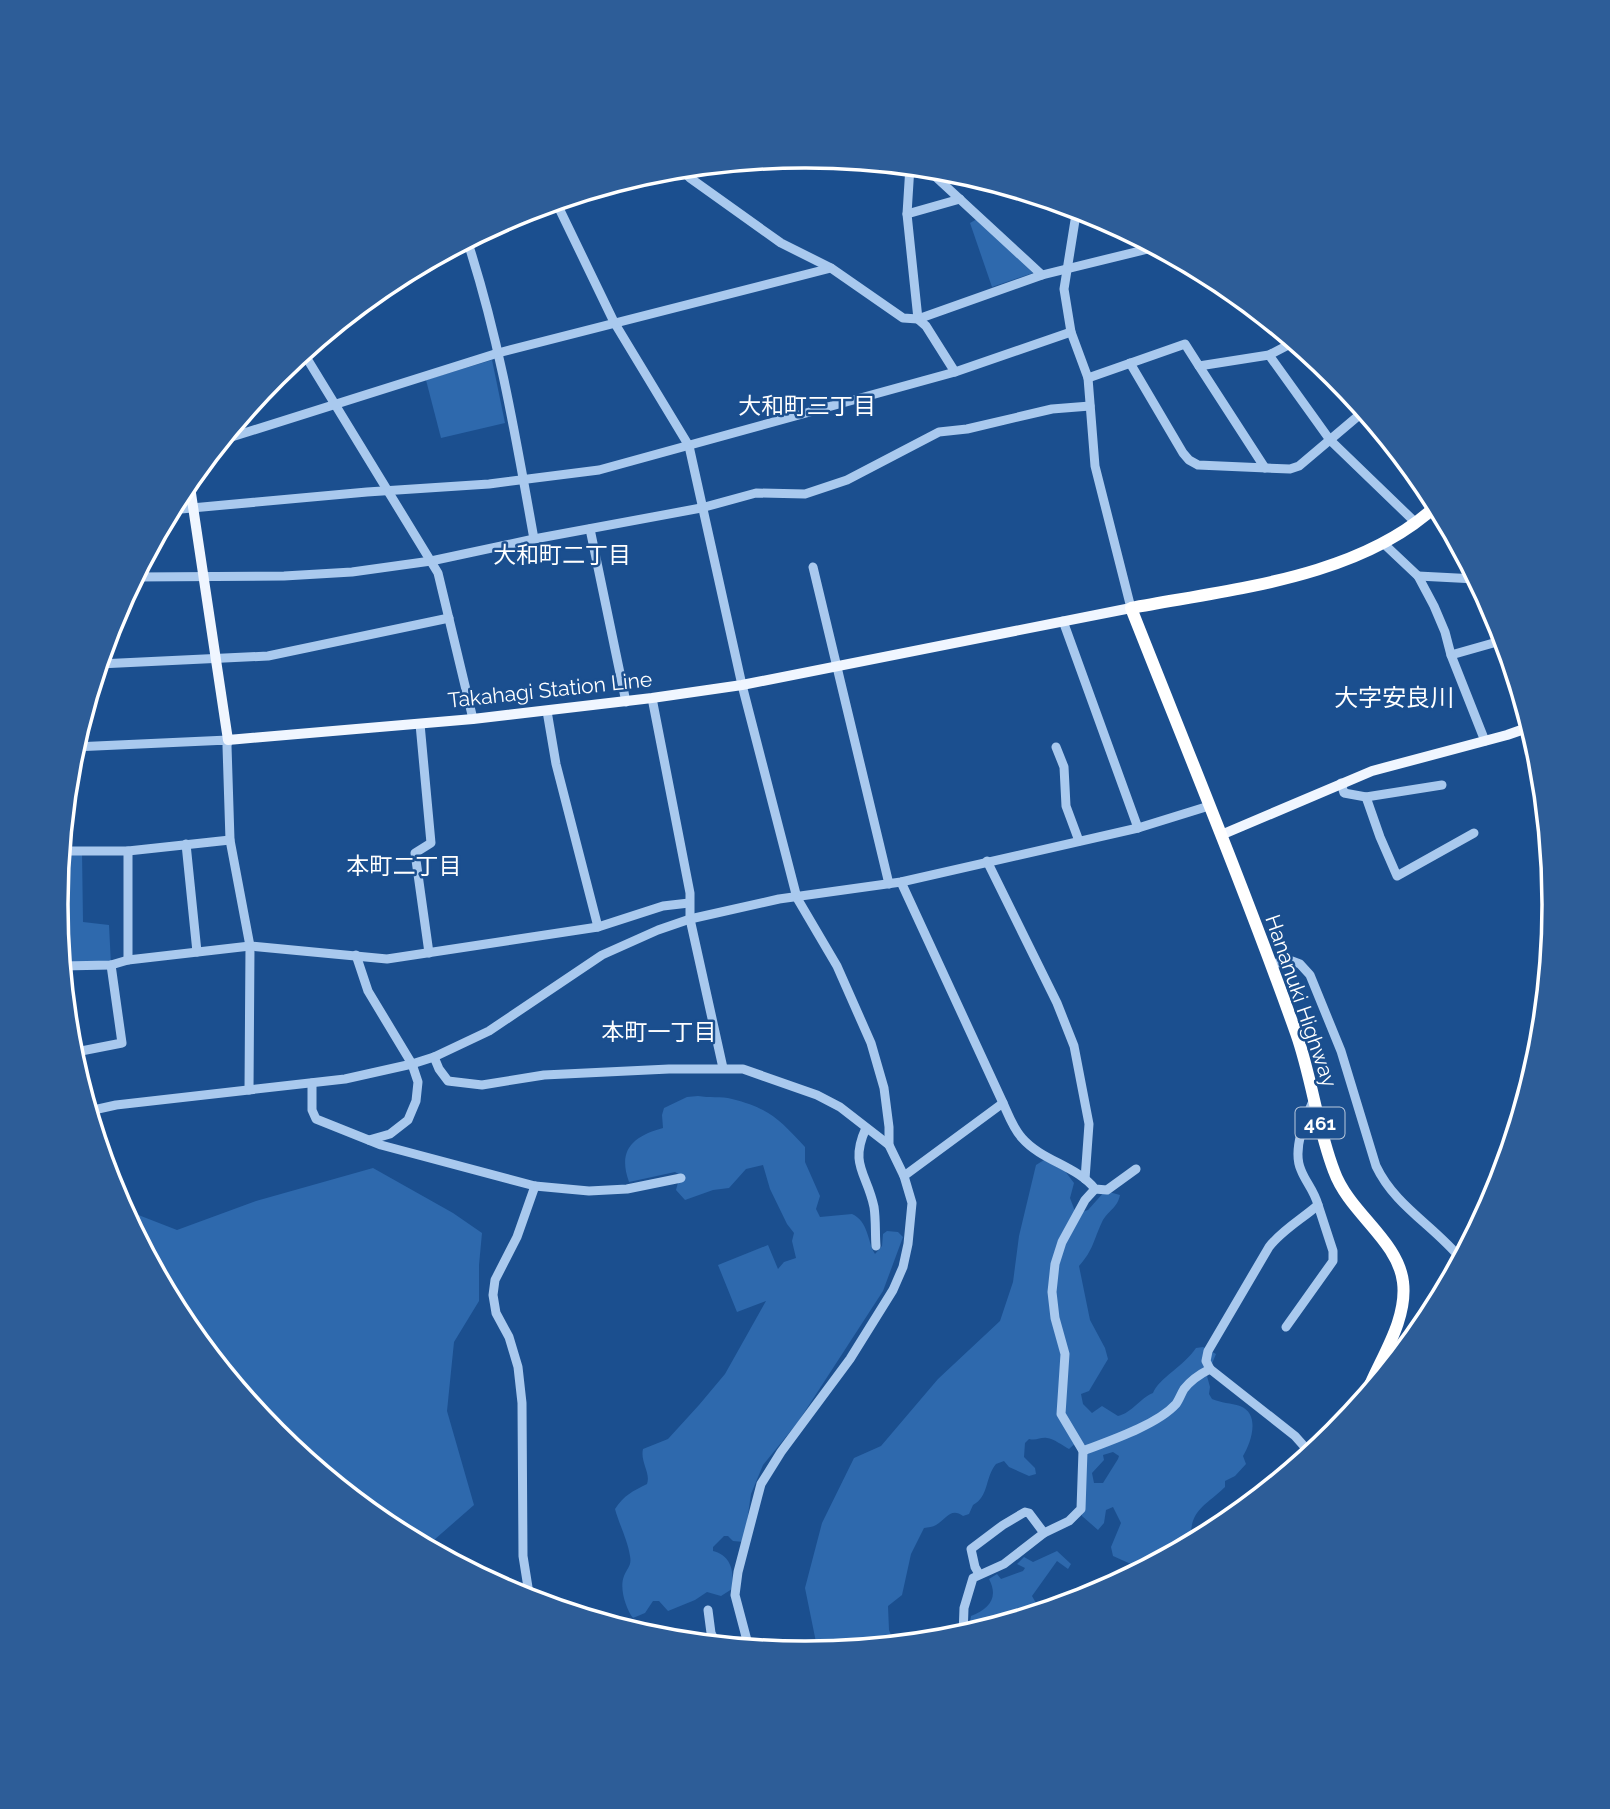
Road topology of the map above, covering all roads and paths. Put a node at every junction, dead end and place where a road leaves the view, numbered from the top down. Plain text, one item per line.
1 (909, 175) edge
2 (689, 177) edge
3 (940, 180) edge
4 (960, 199) junction
5 (561, 210) edge
6 (907, 214) junction
7 (1075, 219) edge
8 (470, 249) edge
9 (1142, 250) edge
10 (1067, 267) junction
11 (831, 268) junction
12 (1042, 275) junction
13 (918, 319) junction
14 (614, 322) junction
15 (1071, 332) junction
16 (1286, 346) edge
17 (498, 353) junction
18 (1269, 355) junction
19 (309, 361) edge
20 (1130, 363) junction
21 (1199, 366) junction
22 (955, 372) junction
23 (1087, 378) junction
24 (335, 403) junction
25 (1090, 406) junction
26 (1357, 417) edge
27 (238, 435) edge
28 (1329, 440) junction
29 (689, 446) junction
30 (1265, 468) junction
31 (523, 480) junction
32 (387, 490) junction
33 (192, 495) edge
34 (194, 508) junction
35 (701, 508) junction
36 (184, 509) edge
37 (1429, 512) edge
38 (1416, 523) junction
39 (590, 529) junction
40 (534, 539) junction
41 (1383, 543) junction
42 (431, 561) junction
43 (813, 567) dead end
44 (1418, 576) junction
45 (145, 577) edge
46 (203, 578) junction
47 (1466, 578) edge
48 (1131, 608) junction
49 (449, 618) junction
50 (1063, 621) junction
51 (1494, 643) edge
52 (1451, 655) junction
53 (216, 659) junction
54 (109, 664) edge
55 (835, 665) junction
56 (742, 685) junction
57 (652, 698) junction
58 (626, 702) junction
59 (547, 711) junction
60 (473, 719) junction
61 (420, 724) junction
62 (1521, 730) edge
63 (228, 740) junction
64 (1485, 741) junction
65 (85, 746) edge
66 (1056, 747) dead end
67 (1341, 783) junction
68 (1442, 785) dead end
69 (1366, 797) junction
70 (1209, 806) junction
71 (1138, 828) junction
72 (1474, 833) dead end
73 (1221, 835) junction
74 (230, 839) junction
75 (1079, 841) junction
76 (186, 844) junction
77 (71, 851) edge
78 (128, 851) junction
79 (987, 861) junction
80 (901, 881) junction
81 (889, 884) junction
82 (797, 898) junction
83 (689, 903) junction
84 (690, 919) junction
85 (598, 928) junction
86 (250, 946) junction
87 (197, 952) junction
88 (429, 953) junction
89 (356, 955) junction
90 (128, 960) junction
91 (1270, 964) junction
92 (111, 965) junction
93 (71, 966) edge
94 (83, 1051) edge
95 (434, 1057) junction
96 (412, 1064) junction
97 (723, 1068) junction
98 (312, 1083) junction
99 (249, 1090) junction
100 (1314, 1098) junction
101 (1003, 1103) junction
102 (97, 1109) edge
103 (866, 1128) junction
104 (369, 1140) junction
105 (889, 1145) junction
106 (1136, 1169) dead end
107 (904, 1176) junction
108 (681, 1178) dead end
109 (1085, 1179) junction
110 (535, 1186) junction
111 (1095, 1189) junction
112 (1318, 1205) junction
113 (876, 1246) dead end
114 (1454, 1252) edge
115 (1286, 1326) dead end
116 (1377, 1368) edge
117 (1210, 1369) junction
118 (1304, 1446) edge
119 (1083, 1451) junction
120 (1044, 1533) junction
121 (979, 1574) junction
122 (528, 1587) edge
123 (708, 1610) dead end
124 (964, 1624) edge
125 (712, 1635) edge
126 (747, 1639) edge

1 - 6 street
2 - 11 street
3 - 4 street
4 - 6 street
4 - 12 street
5 - 14 street
6 - 13 street
7 - 10 street
8 - 17 street
9 - 10 street
10 - 12 street
10 - 15 street
11 - 13 street
11 - 14 street
12 - 13 street
13 - 22 street
14 - 17 street
14 - 29 street
15 - 22 street
15 - 23 street
16 - 18 street
17 - 24 street
17 - 31 street
18 - 21 street
18 - 28 street
19 - 24 street
20 - 21 street
20 - 23 street
20 - 30 street
21 - 30 street
22 - 29 street
23 - 25 street
24 - 27 street
24 - 32 street
25 - 35 street
25 - 48 street
26 - 28 street
28 - 30 street
28 - 38 street
29 - 31 street
29 - 35 street
31 - 32 street
31 - 40 street
32 - 34 street
32 - 42 street
33 - 34 main road
34 - 36 street
34 - 46 main road
35 - 39 street
35 - 56 street
37 - 38 highway
38 - 41 highway
39 - 40 street
39 - 58 street
40 - 42 street
41 - 44 street
41 - 48 highway
42 - 46 street
42 - 49 street
43 - 55 street
44 - 47 street
44 - 52 street
45 - 46 street
46 - 53 main road
48 - 50 main road, Takahagi Station Line
48 - 70 highway, Hananuki Highway / 461
49 - 53 street
49 - 60 street
50 - 55 main road, Takahagi Station Line
50 - 71 street
51 - 52 street
52 - 64 street
53 - 54 street
53 - 63 main road
55 - 56 main road, Takahagi Station Line
55 - 81 street
56 - 57 main road, Takahagi Station Line
56 - 82 street
57 - 58 main road, Takahagi Station Line
57 - 83 street
58 - 59 main road, Takahagi Station Line
59 - 60 main road, Takahagi Station Line
59 - 85 street
60 - 61 main road, Takahagi Station Line
61 - 63 main road, Takahagi Station Line
61 - 88 street
62 - 64 main road
63 - 65 street
63 - 74 street
64 - 67 main road
66 - 75 street
67 - 69 street
67 - 73 main road
68 - 69 street
69 - 72 street
70 - 71 street
70 - 73 highway, Hananuki Highway / 461
71 - 75 street
73 - 91 highway, Hananuki Highway / 461
74 - 76 street
74 - 86 street
75 - 79 street
76 - 78 street
76 - 87 street
77 - 78 street
78 - 90 street
79 - 80 street
79 - 109 street
80 - 81 street
80 - 101 street
81 - 82 street
82 - 84 street
82 - 105 street
83 - 84 street
83 - 85 street
84 - 95 street
84 - 97 street
85 - 88 street
86 - 87 street
86 - 89 street
86 - 99 street
87 - 90 street
88 - 89 street
89 - 96 street
90 - 92 street
91 - 100 highway, Hananuki Highway / 461
91 - 114 street
92 - 93 street
92 - 94 street
95 - 96 street
95 - 97 street
96 - 98 street
96 - 104 street
97 - 103 street
98 - 99 street
98 - 104 street
99 - 102 street
100 - 112 street
100 - 116 highway, Hananuki Highway / 461
101 - 107 street
101 - 109 street
103 - 105 street
103 - 113 street
104 - 110 street
105 - 107 street
106 - 111 street
107 - 126 street
108 - 110 street
109 - 111 street
110 - 122 street
111 - 119 street
112 - 115 street
112 - 117 street
117 - 118 street
117 - 119 street
119 - 120 street
120 - 121 street
120 - 121 street
121 - 124 street
123 - 125 street

